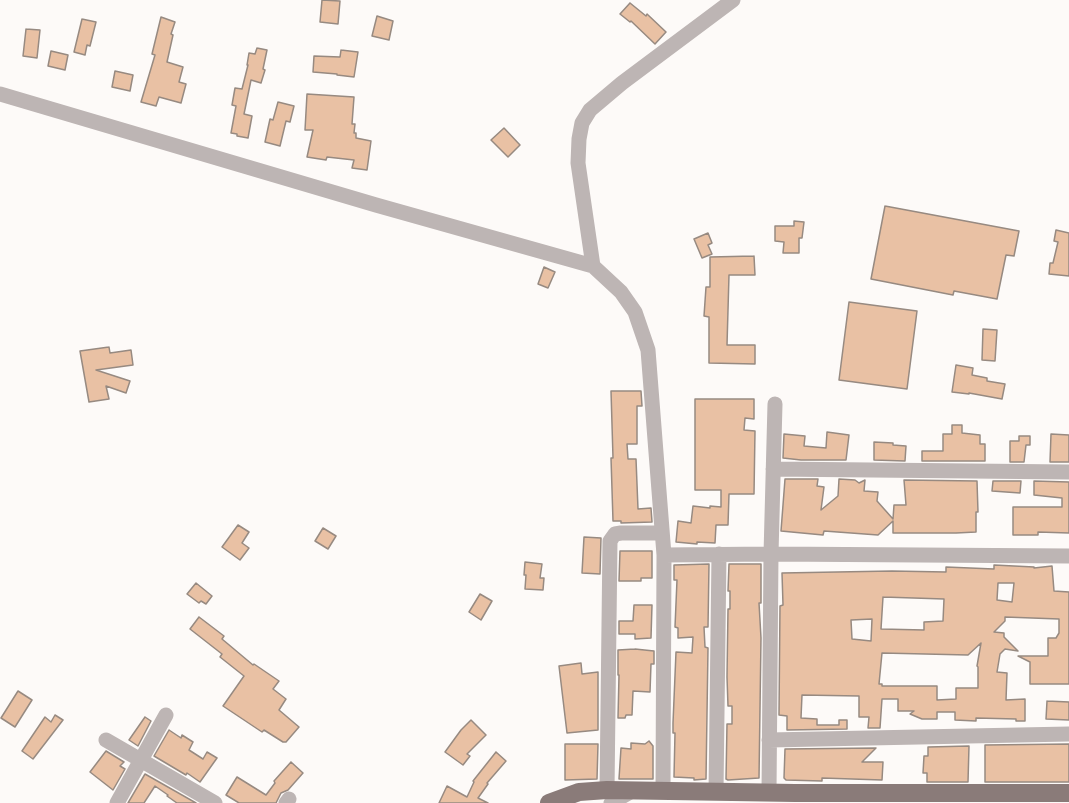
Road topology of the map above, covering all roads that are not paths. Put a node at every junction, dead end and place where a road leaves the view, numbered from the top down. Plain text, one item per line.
1 (733, 0) edge
2 (0, 94) edge
3 (593, 267) junction
4 (775, 404) dead end
5 (773, 469) junction
6 (1069, 472) edge
7 (662, 533) junction
8 (719, 554) junction
9 (771, 554) junction
10 (664, 555) junction
11 (1069, 556) edge
12 (166, 715) dead end
13 (1069, 734) edge
14 (106, 740) dead end
15 (769, 740) junction
16 (141, 760) junction
17 (663, 791) junction
18 (716, 792) junction
19 (1069, 793) edge
20 (609, 797) edge
21 (631, 797) edge
22 (785, 797) edge
23 (945, 798) edge
24 (206, 801) edge
25 (555, 802) edge
26 (117, 803) edge

1 - 3 street
2 - 3 street
3 - 7 street
4 - 5 street
5 - 6 street
5 - 9 street
7 - 10 street
7 - 20 street
8 - 9 street
8 - 10 street
8 - 18 street
9 - 11 street
9 - 15 street
10 - 17 street
12 - 16 street
13 - 15 street
14 - 16 street
15 - 22 street
16 - 24 street
16 - 26 street
17 - 18 main road
17 - 21 main road
18 - 22 main road
19 - 23 main road
20 - 21 main road
20 - 25 main road
22 - 23 main road

